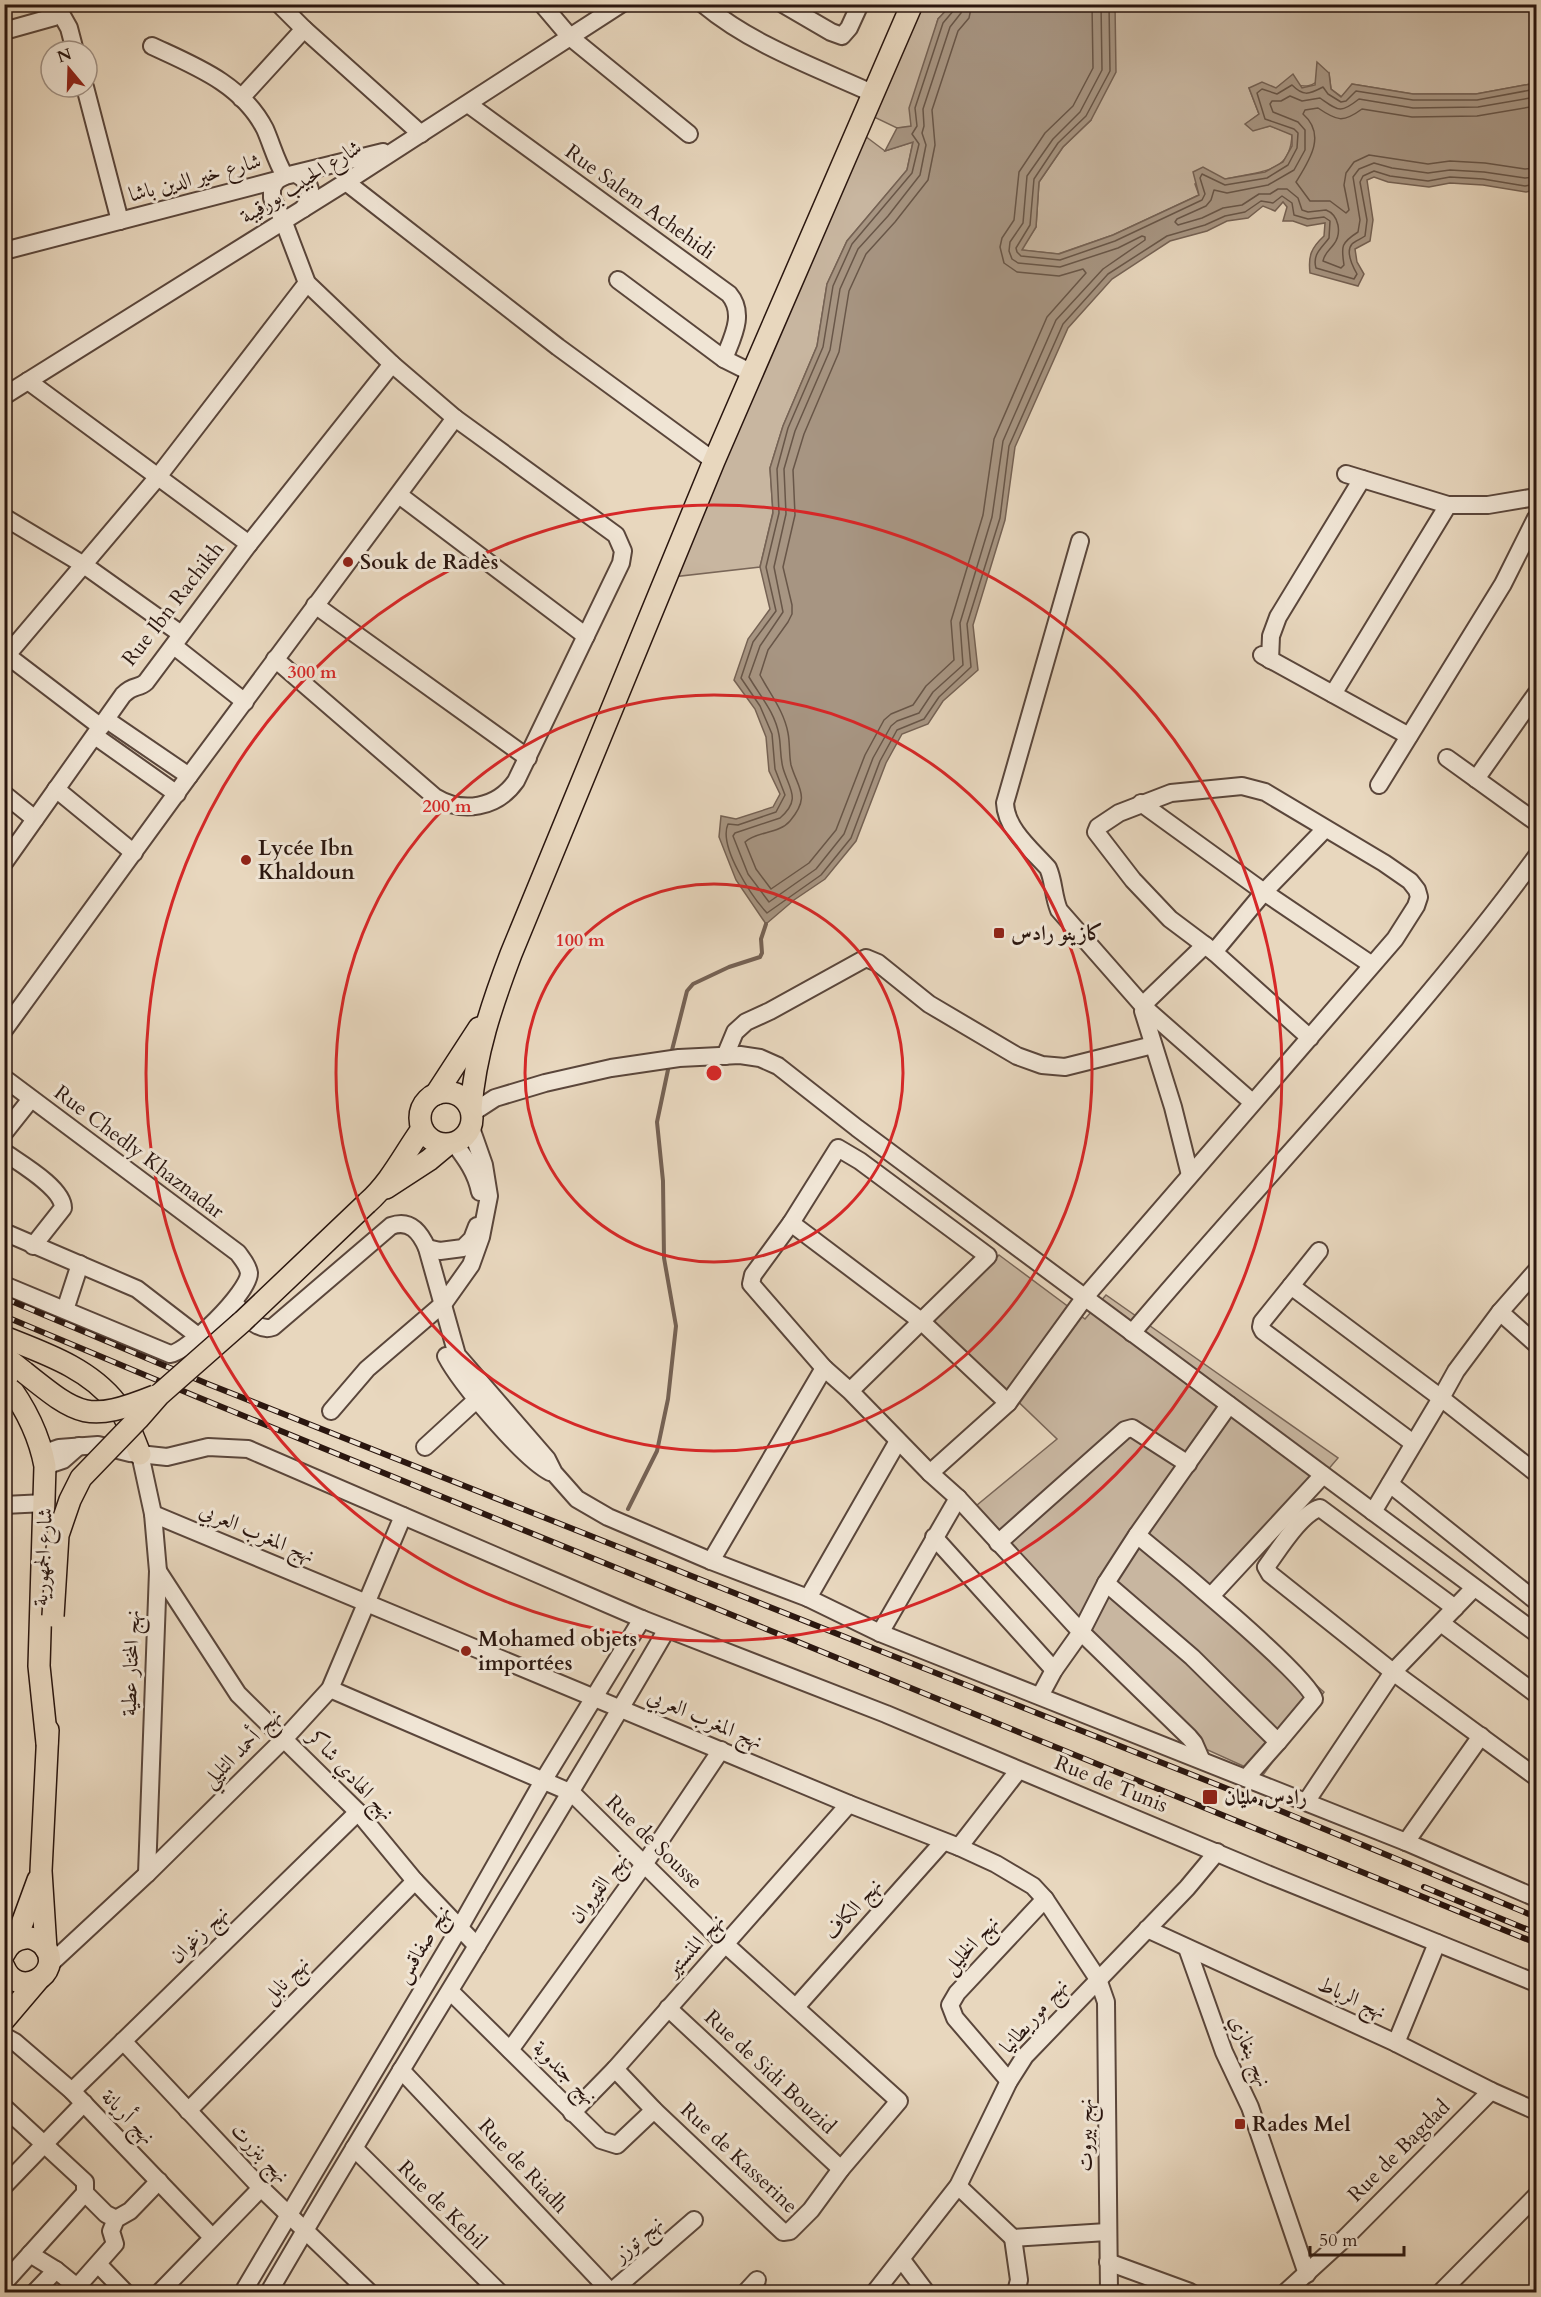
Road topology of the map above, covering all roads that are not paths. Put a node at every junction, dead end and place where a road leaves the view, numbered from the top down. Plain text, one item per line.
1 (279, 4) edge
2 (542, 4) edge
3 (621, 4) edge
4 (703, 4) edge
5 (783, 4) edge
6 (860, 4) edge
7 (912, 4) edge
8 (63, 8) edge
9 (304, 29) junction
10 (4, 31) edge
11 (570, 37) junction
12 (72, 39) edge
13 (152, 46) dead end
14 (872, 93) junction
15 (241, 98) junction
16 (88, 99) edge
17 (468, 104) junction
18 (422, 134) junction
19 (689, 134) dead end
20 (396, 149) junction
21 (286, 177) junction
22 (346, 182) junction
23 (303, 209) junction
24 (283, 220) junction
25 (120, 221) junction
26 (4, 251) edge
27 (618, 280) dead end
28 (308, 283) junction
29 (724, 359) junction
30 (392, 364) junction
31 (752, 374) junction
32 (28, 381) junction
33 (4, 396) edge
34 (455, 418) junction
35 (714, 461) junction
36 (157, 478) junction
37 (399, 495) junction
38 (1536, 498) edge
39 (1448, 506) junction
40 (4, 517) edge
41 (1536, 518) edge
42 (1080, 542) dead end
43 (249, 544) junction
44 (84, 565) junction
45 (315, 605) junction
46 (586, 636) junction
47 (178, 640) junction
48 (6, 654) edge
49 (275, 659) junction
50 (1333, 694) junction
51 (1536, 694) edge
52 (244, 702) junction
53 (101, 728) junction
54 (1409, 736) junction
55 (528, 758) junction
56 (1447, 758) dead end
57 (189, 776) junction
58 (1476, 779) junction
59 (1379, 785) dead end
60 (56, 789) junction
61 (4, 794) edge
62 (177, 794) junction
63 (1141, 803) junction
64 (35, 819) junction
65 (1536, 822) edge
66 (1324, 829) junction
67 (134, 853) junction
68 (1536, 857) edge
69 (4, 863) edge
70 (1264, 892) junction
71 (1210, 948) junction
72 (1372, 965) junction
73 (1145, 1008) junction
74 (490, 1010) junction
75 (4, 1030) edge
76 (1310, 1038) junction
77 (1153, 1045) junction
78 (725, 1056) junction
79 (4, 1078) edge
80 (436, 1094) junction
81 (31, 1099) junction
82 (1252, 1102) junction
83 (471, 1116) junction
84 (422, 1129) junction
85 (4, 1132) edge
86 (450, 1144) junction
87 (4, 1152) edge
88 (1190, 1175) junction
89 (374, 1197) junction
90 (791, 1223) junction
91 (4, 1232) edge
92 (33, 1246) junction
93 (427, 1248) junction
94 (1319, 1251) dead end
95 (80, 1264) junction
96 (1536, 1271) edge
97 (4, 1285) edge
98 (1291, 1286) junction
99 (1085, 1297) junction
100 (440, 1301) junction
101 (234, 1303) junction
102 (65, 1310) junction
103 (1500, 1312) junction
104 (921, 1321) junction
105 (1132, 1333) junction
106 (198, 1336) junction
107 (4, 1337) edge
108 (1536, 1344) edge
109 (4, 1356) edge
110 (824, 1368) junction
111 (14, 1376) edge
112 (850, 1391) junction
113 (482, 1394) junction
114 (159, 1395) junction
115 (1441, 1398) junction
116 (1008, 1403) junction
117 (1229, 1405) junction
118 (331, 1411) dead end
119 (898, 1441) junction
120 (1413, 1443) junction
121 (425, 1447) dead end
122 (140, 1455) junction
123 (44, 1460) junction
124 (1188, 1464) junction
125 (930, 1473) junction
126 (1536, 1473) edge
127 (1323, 1474) junction
128 (1390, 1484) junction
129 (958, 1498) junction
130 (45, 1503) junction
131 (4, 1505) edge
132 (1373, 1512) junction
133 (153, 1514) junction
134 (403, 1516) junction
135 (1137, 1535) junction
136 (934, 1537) junction
137 (998, 1543) junction
138 (711, 1561) junction
139 (158, 1571) junction
140 (1106, 1583) junction
141 (1474, 1588) junction
142 (1211, 1596) junction
143 (808, 1598) junction
144 (1536, 1602) edge
145 (366, 1604) junction
146 (1455, 1608) junction
147 (642, 1618) junction
148 (1441, 1623) junction
149 (667, 1629) junction
150 (1081, 1632) junction
151 (880, 1633) junction
152 (1536, 1633) edge
153 (1054, 1670) junction
154 (1393, 1672) junction
155 (330, 1689) junction
156 (1536, 1694) edge
157 (1040, 1696) junction
158 (595, 1698) junction
159 (621, 1708) junction
160 (1481, 1736) junction
161 (285, 1738) junction
162 (1278, 1742) junction
163 (47, 1743) junction
164 (721, 1750) junction
165 (1201, 1759) junction
166 (1018, 1771) junction
167 (1536, 1777) edge
168 (1246, 1778) junction
169 (543, 1781) junction
170 (572, 1793) junction
171 (1306, 1802) junction
172 (849, 1804) junction
173 (358, 1812) junction
174 (1406, 1842) junction
175 (951, 1844) junction
176 (1217, 1852) junction
177 (645, 1863) junction
178 (41, 1871) junction
179 (147, 1874) junction
180 (415, 1881) junction
181 (1536, 1898) edge
182 (1045, 1899) junction
183 (460, 1927) junction
184 (1147, 1929) junction
185 (1437, 1943) junction
186 (725, 1944) junction
187 (477, 1946) junction
188 (1187, 1948) junction
189 (8, 1956) edge
190 (44, 1965) junction
191 (1098, 1979) junction
192 (1536, 1983) edge
193 (450, 1991) junction
194 (796, 2007) junction
195 (668, 2008) junction
196 (4, 2020) edge
197 (4, 2036) edge
198 (123, 2042) junction
199 (1396, 2043) junction
200 (510, 2050) junction
201 (401, 2070) junction
202 (615, 2070) junction
203 (1010, 2081) junction
204 (1491, 2091) junction
205 (78, 2097) junction
206 (899, 2101) joint
207 (4, 2107) edge
208 (188, 2110) junction
209 (654, 2110) junction
210 (1536, 2111) edge
211 (572, 2113) junction
212 (45, 2145) junction
213 (354, 2148) junction
214 (841, 2169) junction
215 (159, 2181) junction
216 (4, 2186) edge
217 (958, 2186) junction
218 (261, 2188) junction
219 (85, 2193) junction
220 (1536, 2196) edge
221 (288, 2214) junction
222 (116, 2219) junction
223 (694, 2220) dead end
224 (305, 2231) junction
225 (1107, 2232) junction
226 (212, 2237) junction
227 (1013, 2238) junction
228 (30, 2254) junction
229 (902, 2260) junction
230 (1108, 2262) junction
231 (98, 2264) junction
232 (56, 2270) junction
233 (1307, 2274) junction
234 (5, 2282) edge
235 (363, 2290) edge
236 (16, 2292) edge
237 (35, 2292) edge
238 (125, 2292) edge
239 (160, 2292) edge
240 (243, 2292) edge
241 (269, 2292) edge
242 (499, 2292) edge
243 (611, 2292) edge
244 (876, 2292) edge
245 (926, 2292) edge
246 (1016, 2292) edge
247 (1108, 2292) edge
248 (1190, 2292) edge
249 (1286, 2292) edge
250 (1441, 2292) edge

1 - 9 street
2 - 11 street
3 - 11 street, شارع الحبيب بورقيبة
4 - 14 street
5 - 6 street
7 - 14 main road
8 - 10 street
8 - 12 street
9 - 15 street
9 - 18 street
11 - 17 street, شارع الحبيب بورقيبة
11 - 19 street
13 - 15 street
14 - 31 main road
15 - 21 street
16 - 25 street
17 - 18 street, شارع الحبيب بورقيبة
17 - 29 street, Rue Salem Achehidi
18 - 20 street, شارع الحبيب بورقيبة
20 - 21 street, شارع خير الدين باشا
20 - 22 street, شارع الحبيب بورقيبة
21 - 23 street
21 - 24 street
21 - 25 street, شارع خير الدين باشا
22 - 23 street, شارع الحبيب بورقيبة
22 - 35 street
23 - 24 street, شارع الحبيب بورقيبة
24 - 28 street
24 - 32 street, شارع الحبيب بورقيبة
25 - 26 street, شارع خير الدين باشا
27 - 29 street
28 - 30 street
28 - 36 street
29 - 31 street
30 - 34 street
30 - 43 street, Rue Ibn Rachikh
31 - 35 main road
32 - 33 street, شارع الحبيب بورقيبة
32 - 36 street
34 - 37 street
34 - 46 street
35 - 74 main road
36 - 43 street
36 - 44 street
37 - 45 street
37 - 46 street
38 - 39 street
39 - 50 street
39 - 50 street
40 - 44 street
41 - 54 street
42 - 73 street
43 - 47 street, Rue Ibn Rachikh
44 - 47 street
44 - 48 street
45 - 49 street
45 - 55 street
46 - 55 street
47 - 52 street
47 - 53 street, Rue Ibn Rachikh
48 - 53 street
49 - 52 street
49 - 55 street
50 - 54 street
51 - 58 street
52 - 57 street
53 - 57 street
53 - 60 street, Rue Ibn Rachikh
53 - 62 street
54 - 59 street
56 - 58 street
57 - 62 street
58 - 65 street
60 - 64 street, Rue Ibn Rachikh
60 - 67 street
61 - 64 street
62 - 67 street
63 - 66 street
63 - 70 street
63 - 71 street
64 - 69 street, Rue Ibn Rachikh
66 - 70 street
66 - 72 street
67 - 75 street
68 - 105 street
70 - 71 street
70 - 72 street
71 - 73 street
71 - 76 street
72 - 76 street
73 - 77 street
73 - 82 street
74 - 80 main road
74 - 83 main road
76 - 82 street
77 - 78 street
77 - 88 street
78 - 83 street
78 - 99 street
79 - 81 street, Rue Chedly Khaznadar
80 - 83 main road
80 - 84 main road
81 - 85 street
81 - 101 street, Rue Chedly Khaznadar
82 - 88 street
83 - 86 main road
83 - 100 street
84 - 86 main road
84 - 89 main road
86 - 89 main road
86 - 93 street
87 - 92 street
88 - 99 street
89 - 114 main road, bridge
90 - 104 street
90 - 104 street
90 - 110 street
91 - 92 street
92 - 95 street
93 - 100 street
93 - 101 street
94 - 98 street
95 - 102 street
95 - 106 street
96 - 103 street
97 - 102 street
98 - 115 street
98 - 120 street
99 - 105 street
99 - 116 street
100 - 113 street
100 - 118 street
101 - 106 street
102 - 106 street
103 - 108 street
103 - 115 street
104 - 112 street
104 - 116 street
105 - 117 street
107 - 122 main road
109 - 111 main road
110 - 112 street
110 - 138 street
111 - 114 main road, bridge
111 - 123 main road, شارع الجمهورية
112 - 119 street
113 - 121 street
113 - 138 street
114 - 163 main road, bridge
115 - 120 street
115 - 126 street
116 - 125 street
117 - 124 street
117 - 127 street
119 - 125 street
119 - 143 street
120 - 128 street
122 - 123 street, Rue de Tunis
122 - 133 street, نهج المختار عطية
122 - 134 street, Rue de Tunis
123 - 130 main road, شارع الجمهورية
124 - 135 street
124 - 137 street
125 - 129 street
127 - 132 street
127 - 142 street
128 - 132 street
128 - 144 street
129 - 136 street
129 - 137 street
130 - 131 street
130 - 163 main road, شارع الجمهورية
132 - 141 street
133 - 139 street, نهج المختار عطية
133 - 145 street, نهج المغرب العربي
134 - 145 street, نهج أحمد التليلي
134 - 147 street, Rue de Tunis
135 - 140 street
135 - 142 street
136 - 151 street
136 - 153 street
137 - 150 street
138 - 143 street
139 - 161 street, نهج الهادي شاكر
139 - 179 street, نهج المختار عطية
140 - 150 street
140 - 162 street
141 - 146 street
141 - 152 street
142 - 162 street
143 - 151 street
145 - 155 street, نهج أحمد التليلي
145 - 158 street, نهج المغرب العربي
146 - 148 street
146 - 154 street
147 - 149 street, Rue de Tunis
147 - 158 street, نهج صفاقس
148 - 154 street
148 - 156 street
149 - 159 street
149 - 166 street, Rue de Tunis
150 - 153 street
150 - 165 street
151 - 157 street
153 - 157 street
154 - 160 street
154 - 171 street
155 - 161 street, نهج أحمد التليلي
155 - 169 street, Rue de Sousse
157 - 165 street
158 - 159 street, نهج المغرب العربي
158 - 169 street, نهج صفاقس
159 - 164 street, نهج المغرب العربي
159 - 170 street
160 - 167 street
160 - 174 street
161 - 173 street, نهج الهادي شاكر
161 - 179 street, نهج أحمد التليلي
162 - 168 street
163 - 178 main road
164 - 172 street, نهج المغرب العربي
164 - 177 street, نهج القيروان
165 - 168 street
166 - 175 street, نهج الكاف
166 - 176 street, Rue de Tunis
168 - 171 street
169 - 170 street, Rue de Sousse
169 - 183 street, نهج صفاقس
170 - 177 street, Rue de Sousse
170 - 187 street
171 - 174 street
172 - 175 street, نهج المغرب العربي
172 - 186 street, نهج المنستير
173 - 180 street, نهج الهادي شاكر
173 - 198 street, نهج زغوان
174 - 181 street
175 - 182 street, نهج المغرب العربي
175 - 194 street, نهج الكاف
176 - 184 street, نهج موريطانيا
176 - 185 street, Rue de Tunis
177 - 186 street, Rue de Sousse
177 - 200 street, نهج القيروان
178 - 189 main road
178 - 190 main road
179 - 190 street, نهج أحمد التليلي
180 - 183 street, نهج الهادي شاكر
180 - 208 street, نهج نابل
182 - 191 street, نهج المغرب العربي
182 - 203 street, نهج الخليل
183 - 187 street, نهج الهادي شاكر
183 - 221 street, نهج صفاقس
184 - 188 street, نهج الرباط
184 - 191 street, نهج موريطانيا
185 - 192 street, Rue de Tunis
185 - 199 street
186 - 194 street, Rue de Sousse
186 - 195 street, نهج المنستير
187 - 193 street
188 - 199 street, نهج الرباط
188 - 233 street, نهج بنغازي
189 - 190 main road
189 - 190 main road
190 - 196 main road
191 - 203 street, نهج موريطانيا
191 - 225 street, نهج بيروت
193 - 200 street, نهج جندوبة
193 - 201 street
194 - 206 street, Rue de Sousse
195 - 202 street, نهج المنستير
195 - 214 street, Rue de Sidi Bouzid
197 - 205 street, نهج أريانة
198 - 205 street, نهج زغوان
198 - 208 street, نهج بنزرت
199 - 204 street, نهج الرباط
200 - 211 street, نهج جندوبة
201 - 213 street
201 - 243 street, Rue de Riadh
202 - 209 street, Rue de Kasserine
202 - 211 street, نهج المنستير
203 - 217 street, نهج موريطانيا
204 - 210 street, نهج الرباط
204 - 233 street, Rue de Bagdad
205 - 212 street, نهج زغوان
205 - 215 street, نهج أريانة
206 - 214 street, Rue de Kasserine
207 - 212 street
208 - 218 street, نهج بنزرت
209 - 211 street, نهج جندوبة
209 - 214 street, Rue de Kasserine
212 - 216 street, نهج زغوان
212 - 219 street
213 - 224 street
213 - 242 street, Rue de Kebil
215 - 222 street
215 - 226 street, نهج أريانة
217 - 227 street
217 - 229 street, نهج موريطانيا
218 - 221 street, نهج بنزرت
218 - 226 street
219 - 222 street
219 - 228 street
220 - 250 street
221 - 224 street, نهج بنزرت
221 - 240 street, نهج صفاقس
222 - 231 street
223 - 243 street, نهج توزر
224 - 235 street, نهج بنزرت
224 - 241 street
225 - 227 street
225 - 230 street, نهج بيروت
226 - 239 street
227 - 246 street
228 - 232 street
228 - 234 street
229 - 244 street, نهج موريطانيا
229 - 245 street
230 - 247 street, نهج بيروت
230 - 248 street
231 - 232 street
231 - 238 street
232 - 237 street
233 - 249 street, Rue de Bagdad
234 - 236 street

